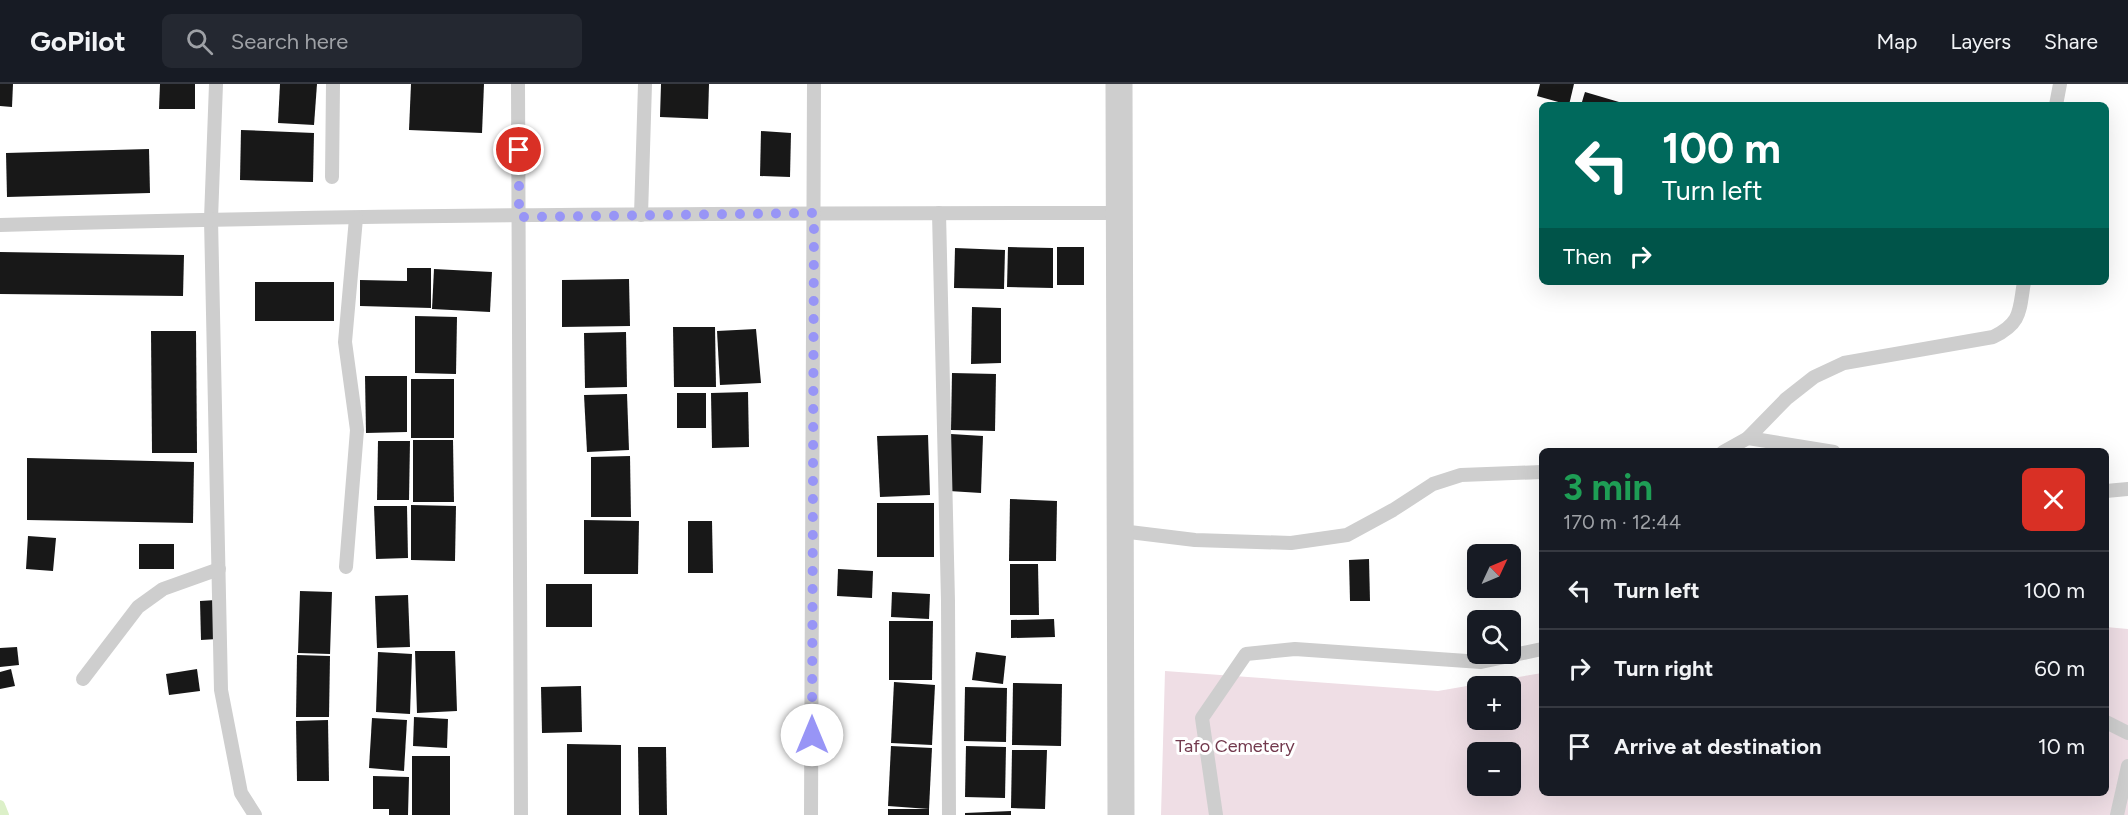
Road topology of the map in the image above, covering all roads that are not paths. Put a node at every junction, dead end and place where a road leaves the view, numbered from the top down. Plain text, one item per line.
1 (216, 84) edge
2 (333, 84) edge
3 (518, 84) edge
4 (645, 84) edge
5 (814, 84) edge
6 (1119, 84) edge
7 (2060, 84) edge
8 (2057, 102) edge
9 (332, 177) dead end
10 (814, 213) junction
11 (939, 213) junction
12 (1119, 213) junction
13 (641, 215) junction
14 (519, 217) junction
15 (356, 218) junction
16 (211, 219) junction
17 (0, 225) edge
18 (2023, 285) edge
19 (1748, 438) junction
20 (1730, 448) edge
21 (1809, 448) edge
22 (1539, 472) edge
23 (2128, 489) edge
24 (2109, 490) edge
25 (1121, 531) junction
26 (346, 567) dead end
27 (219, 569) junction
28 (1539, 650) edge
29 (83, 679) dead end
30 (2109, 724) edge
31 (2128, 733) edge
32 (2128, 766) edge
33 (255, 815) edge
34 (521, 815) edge
35 (812, 815) edge
36 (949, 815) edge
37 (1120, 815) edge
38 (1216, 815) edge
39 (2117, 815) edge

1 - 16 lane
2 - 9 lane
3 - 14 lane
4 - 13 lane
5 - 10 lane
6 - 12 street
7 - 8 lane
10 - 11 lane
10 - 13 lane
10 - 35 lane
11 - 12 lane
11 - 36 lane
12 - 25 street
13 - 14 lane
14 - 15 lane
14 - 34 lane
15 - 16 lane
15 - 26 lane
16 - 17 lane
16 - 27 lane
18 - 19 lane
19 - 20 lane
19 - 21 lane
22 - 25 lane
23 - 24 lane
25 - 37 street
27 - 29 lane
27 - 33 lane
28 - 38 lane
30 - 31 lane
32 - 39 lane

